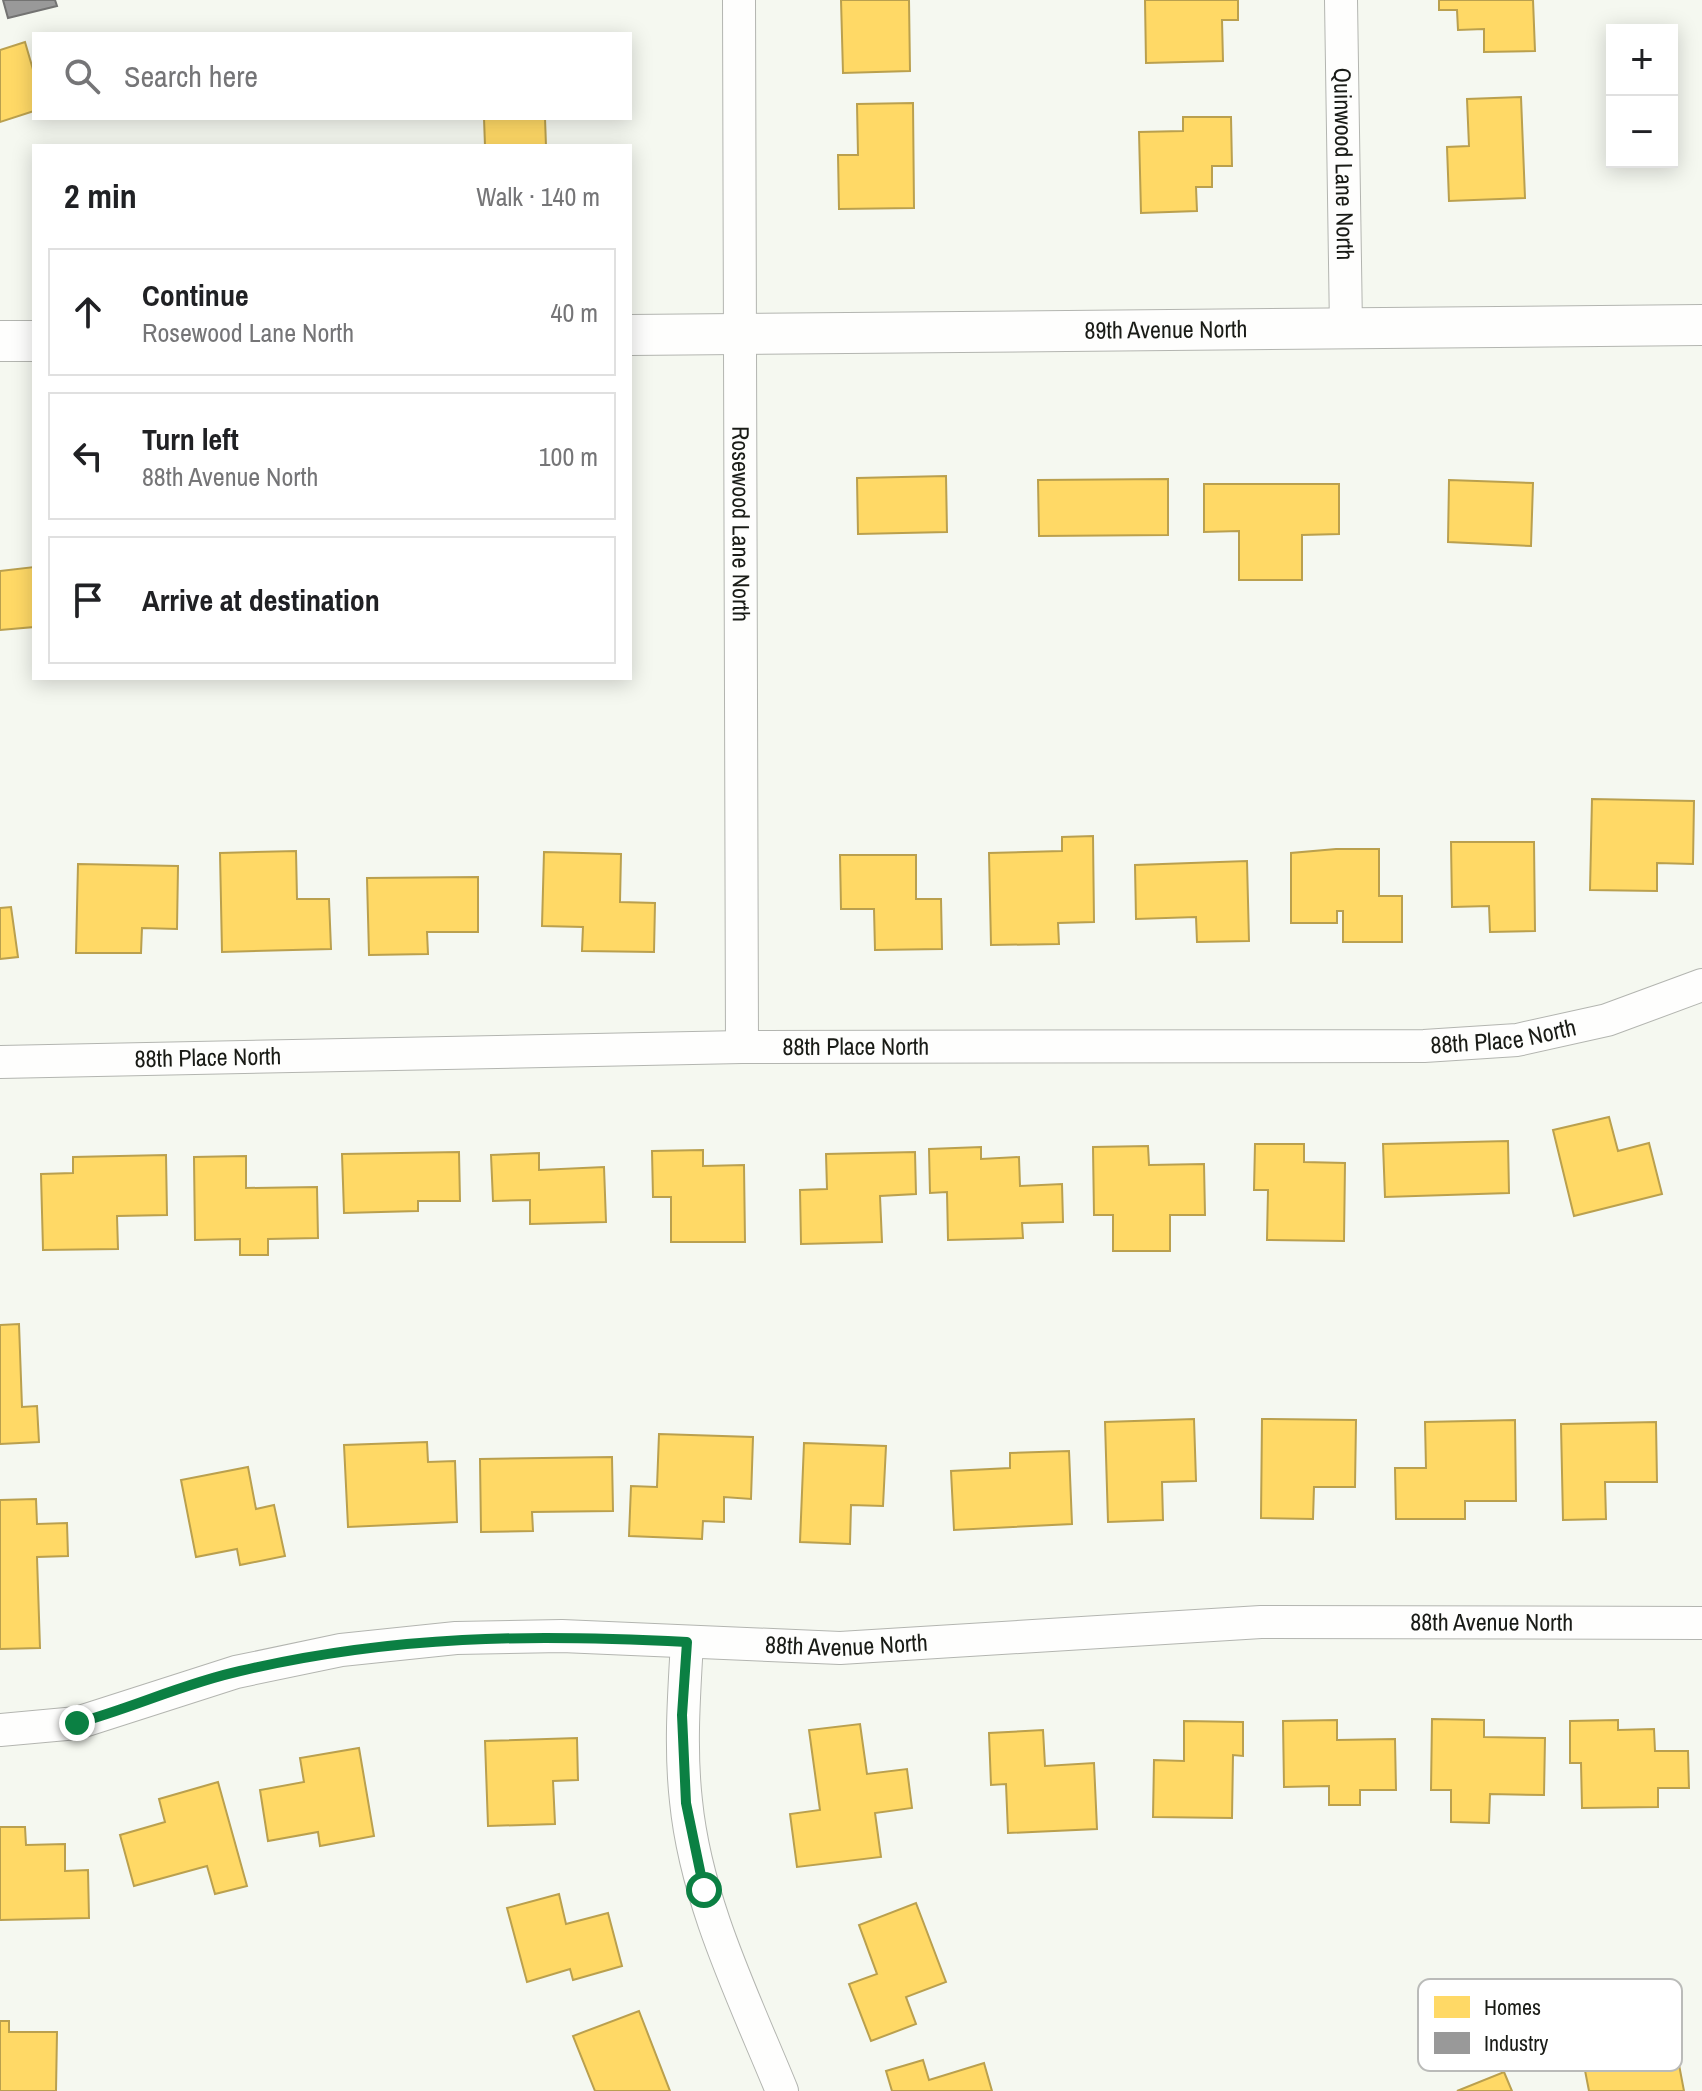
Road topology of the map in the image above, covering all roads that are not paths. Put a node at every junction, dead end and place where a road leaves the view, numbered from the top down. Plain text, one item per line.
1 (739, 0) edge
2 (1341, 0) edge
3 (1702, 325) edge
4 (1346, 328) junction
5 (739, 334) junction
6 (632, 335) edge
7 (0, 341) edge
8 (32, 341) edge
9 (1702, 985) edge
10 (742, 1047) junction
11 (0, 1062) edge
12 (1702, 1623) edge
13 (687, 1642) junction
14 (0, 1730) edge
15 (782, 2091) edge

1 - 5 street, Rosewood Lane North
2 - 4 street, Quinwood Lane North
3 - 4 street, 89th Avenue North
4 - 5 street, 89th Avenue North
5 - 6 street, 89th Avenue North
5 - 10 street, Rosewood Lane North
7 - 8 street
9 - 10 street, 88th Place North
10 - 11 street, 88th Place North
12 - 13 street, 88th Avenue North
13 - 14 street, 88th Avenue North
13 - 15 street

